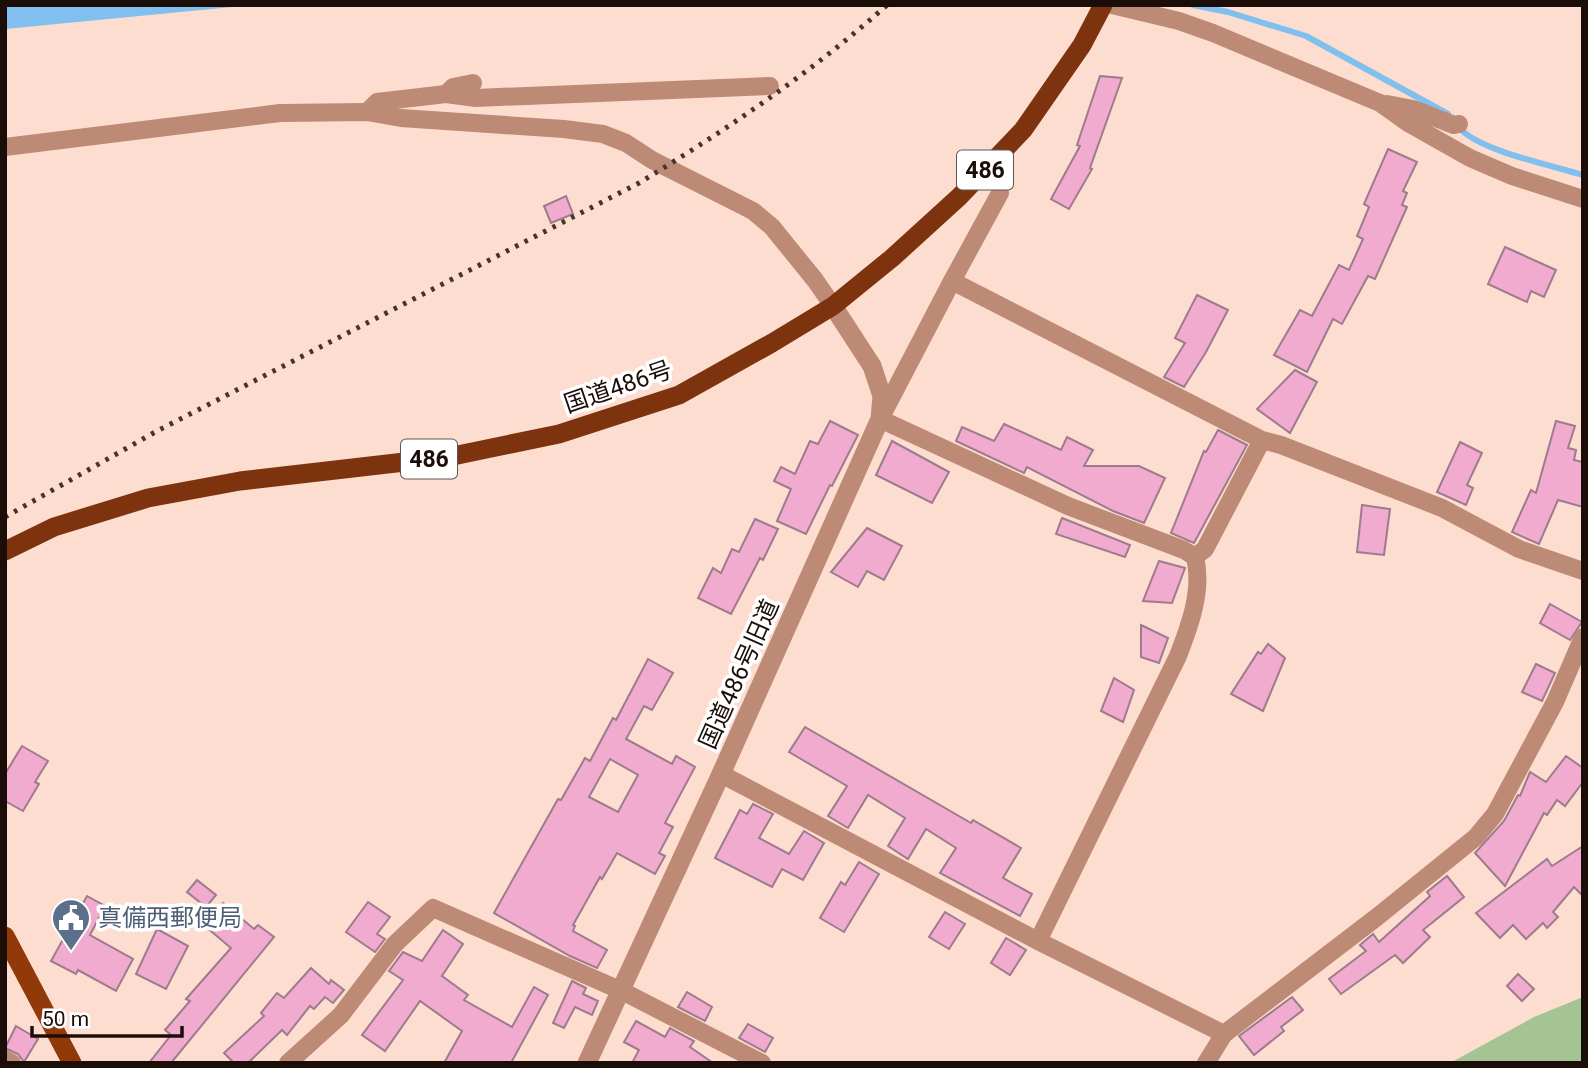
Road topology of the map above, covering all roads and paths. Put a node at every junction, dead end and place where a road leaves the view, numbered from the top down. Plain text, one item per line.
1 (1103, 5) edge
2 (1112, 5) edge
3 (473, 83) dead end
4 (771, 86) dead end
5 (446, 94) junction
6 (1380, 103) junction
7 (367, 112) junction
8 (1457, 125) dead end
9 (5, 147) edge
10 (1000, 192) dead end
11 (1583, 199) edge
12 (952, 281) junction
13 (833, 306) junction
14 (880, 419) junction
15 (1262, 440) junction
16 (5, 551) edge
17 (1195, 557) junction
18 (1583, 571) edge
19 (1583, 637) edge
20 (721, 774) junction
21 (5, 936) edge
22 (1038, 941) junction
23 (622, 991) junction
24 (1224, 1034) junction
25 (5, 1059) edge
26 (12, 1063) edge
27 (72, 1063) edge
28 (288, 1063) edge
29 (587, 1063) edge
30 (762, 1063) edge
31 (1206, 1063) edge

1 - 13 highway, 国道486号 / 486
2 - 6 street
3 - 5 street
4 - 5 street
5 - 7 street
6 - 8 street
6 - 11 street
7 - 9 street
7 - 13 street
10 - 12 street
12 - 14 street
12 - 15 street
13 - 14 street, 国道486号旧道
13 - 16 highway, 国道486号 / 486
14 - 17 street
14 - 20 street, 国道486号旧道
15 - 17 street
15 - 18 street
17 - 22 street
19 - 24 street
20 - 22 street
20 - 23 street, 国道486号旧道
21 - 27 main road
22 - 24 street
23 - 28 street
23 - 29 street, 国道486号旧道
23 - 30 street
24 - 31 street
25 - 26 street

